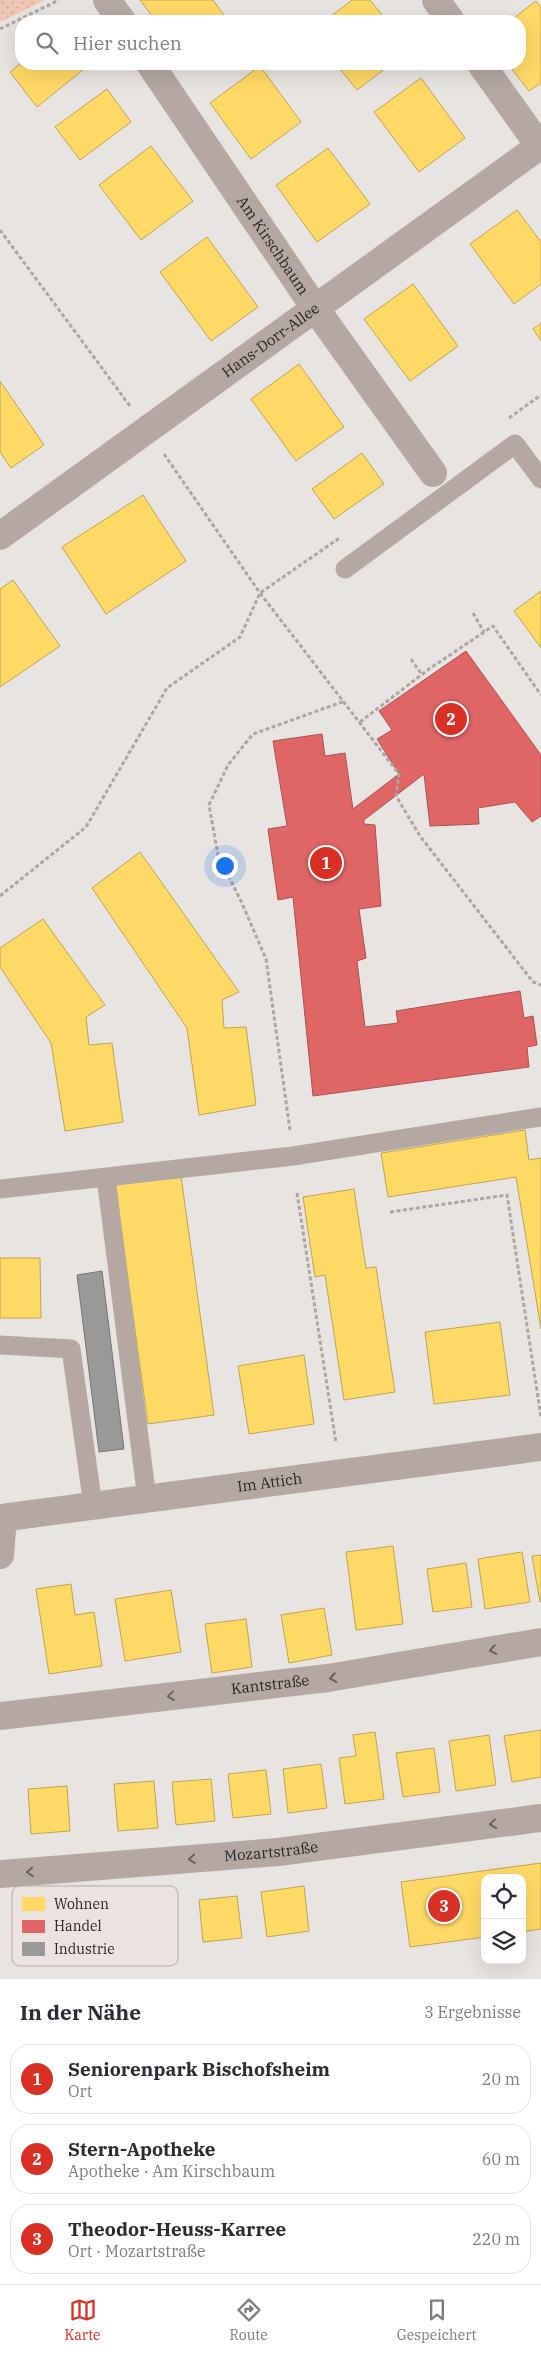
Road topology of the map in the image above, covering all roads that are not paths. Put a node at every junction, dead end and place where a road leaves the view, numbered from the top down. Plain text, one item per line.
1 (107, 0) edge
2 (436, 0) edge
3 (118, 15) edge
4 (447, 15) edge
5 (154, 70) edge
6 (485, 70) edge
7 (540, 146) edge
8 (315, 308) junction
9 (433, 473) dead end
10 (541, 479) edge
11 (3, 526) edge
12 (345, 569) dead end
13 (541, 1117) edge
14 (106, 1178) junction
15 (0, 1189) edge
16 (0, 1345) edge
17 (541, 1447) edge
18 (147, 1499) junction
19 (93, 1506) junction
20 (2, 1518) edge
21 (0, 1555) edge
22 (541, 1642) edge
23 (0, 1716) edge
24 (541, 1818) edge
25 (0, 1874) edge

1 - 3 street
2 - 4 street
5 - 8 street, Am Kirschbaum
6 - 7 street
7 - 8 street, Hans-Dorr-Allee
8 - 9 street, Am Kirschbaum
8 - 11 street, Hans-Dorr-Allee
10 - 12 lane
13 - 14 lane
14 - 15 lane
14 - 18 lane
16 - 19 lane
17 - 18 street, Im Attich
18 - 19 street, Im Attich
19 - 20 street, Im Attich
20 - 21 street
22 -> 23 street, Kantstraße
24 -> 25 street, Mozartstraße

